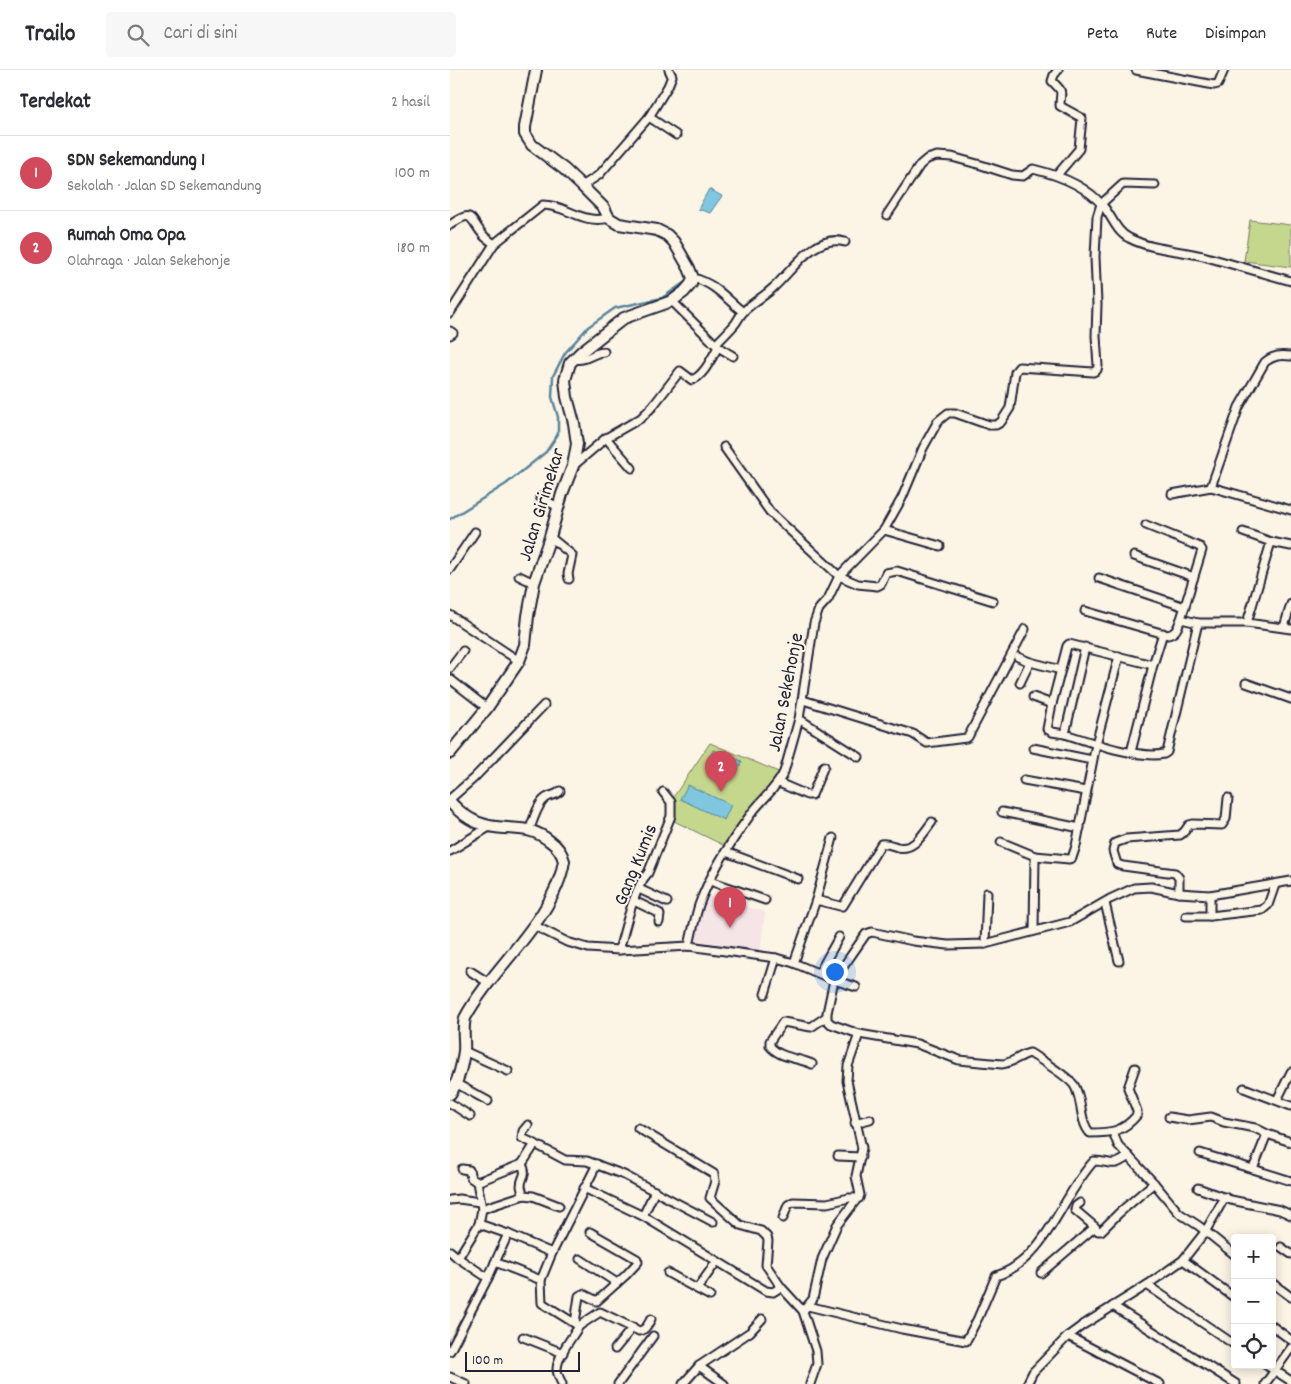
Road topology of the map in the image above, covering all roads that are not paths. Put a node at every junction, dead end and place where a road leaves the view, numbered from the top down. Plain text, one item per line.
1 (536, 70) edge
2 (670, 70) edge
3 (1058, 70) edge
4 (1136, 70) edge
5 (1224, 70) edge
6 (649, 118) junction
7 (676, 135) dead end
8 (1057, 175) junction
9 (1155, 185) dead end
10 (582, 186) junction
11 (1102, 204) junction
12 (887, 215) dead end
13 (609, 218) junction
14 (450, 225) edge
15 (845, 242) dead end
16 (494, 244) junction
17 (693, 278) junction
18 (1291, 281) edge
19 (672, 301) junction
20 (743, 312) junction
21 (450, 313) edge
22 (717, 345) junction
23 (604, 352) dead end
24 (733, 356) dead end
25 (1291, 356) edge
26 (574, 359) junction
27 (606, 438) junction
28 (724, 447) dead end
29 (573, 466) junction
30 (632, 468) dead end
31 (1211, 487) junction
32 (1172, 494) dead end
33 (540, 497) dead end
34 (558, 507) junction
35 (1291, 510) edge
36 (1146, 525) dead end
37 (884, 530) junction
38 (475, 532) dead end
39 (1244, 532) dead end
40 (550, 537) junction
41 (1271, 542) junction
42 (940, 546) dead end
43 (1291, 546) edge
44 (1134, 556) dead end
45 (450, 568) edge
46 (840, 575) junction
47 (519, 576) dead end
48 (1194, 577) junction
49 (1099, 578) dead end
50 (569, 579) dead end
51 (534, 583) junction
52 (993, 601) dead end
53 (1291, 604) edge
54 (1184, 607) junction
55 (1085, 611) dead end
56 (450, 615) edge
57 (1181, 619) junction
58 (1198, 623) junction
59 (1247, 623) junction
60 (1287, 628) edge
61 (1025, 629) dead end
62 (1164, 633) junction
63 (1085, 647) junction
64 (463, 651) dead end
65 (1119, 656) junction
66 (1018, 657) dead end
67 (519, 661) junction
68 (1030, 662) junction
69 (1153, 665) junction
70 (450, 668) edge
71 (1060, 670) junction
72 (450, 680) edge
73 (1246, 682) dead end
74 (1020, 683) dead end
75 (1033, 697) dead end
76 (1291, 699) edge
77 (803, 700) junction
78 (1052, 704) junction
79 (544, 705) dead end
80 (487, 708) junction
81 (799, 719) junction
82 (1065, 734) junction
83 (1096, 744) junction
84 (1033, 748) dead end
85 (1131, 752) junction
86 (450, 753) edge
87 (859, 757) dead end
88 (1092, 760) junction
89 (824, 766) dead end
90 (1024, 780) dead end
91 (779, 783) junction
92 (560, 791) dead end
93 (1086, 791) junction
94 (663, 792) dead end
95 (1228, 798) dead end
96 (450, 801) edge
97 (1002, 812) dead end
98 (932, 822) dead end
99 (489, 826) junction
100 (1080, 828) junction
101 (529, 830) junction
102 (833, 838) dead end
103 (1001, 842) dead end
104 (450, 851) edge
105 (726, 852) junction
106 (1035, 856) junction
107 (798, 879) dead end
108 (710, 881) junction
109 (1291, 881) edge
110 (1275, 885) junction
111 (639, 889) junction
112 (986, 893) dead end
113 (1179, 893) junction
114 (1210, 895) junction
115 (765, 900) dead end
116 (816, 900) junction
117 (634, 901) junction
118 (667, 902) dead end
119 (1104, 903) junction
120 (1186, 916) dead end
121 (1210, 916) junction
122 (659, 922) dead end
123 (535, 926) junction
124 (1034, 931) junction
125 (839, 937) dead end
126 (985, 944) junction
127 (689, 946) junction
128 (619, 950) junction
129 (776, 958) junction
130 (1119, 961) dead end
131 (794, 962) junction
132 (470, 971) dead end
133 (819, 973) junction
134 (834, 980) junction
135 (489, 983) junction
136 (856, 987) dead end
137 (765, 994) dead end
138 (826, 1017) junction
139 (859, 1034) junction
140 (464, 1051) junction
141 (812, 1064) dead end
142 (1135, 1068) dead end
143 (508, 1071) dead end
144 (1291, 1072) edge
145 (457, 1084) junction
146 (1244, 1088) dead end
147 (450, 1094) edge
148 (488, 1100) dead end
149 (1277, 1100) junction
150 (450, 1103) edge
151 (1291, 1106) edge
152 (470, 1116) dead end
153 (1169, 1117) dead end
154 (870, 1119) dead end
155 (855, 1123) junction
156 (528, 1125) dead end
157 (638, 1128) dead end
158 (1113, 1132) junction
159 (1268, 1134) junction
160 (1291, 1142) edge
161 (535, 1144) junction
162 (1200, 1153) dead end
163 (838, 1156) dead end
164 (1129, 1156) junction
165 (861, 1157) junction
166 (522, 1164) junction
167 (597, 1164) junction
168 (462, 1169) dead end
169 (1253, 1169) junction
170 (1291, 1181) edge
171 (477, 1182) junction
172 (1154, 1183) junction
173 (584, 1188) junction
174 (1198, 1188) dead end
175 (655, 1191) junction
176 (524, 1195) junction
177 (1225, 1197) junction
178 (859, 1198) junction
179 (450, 1200) edge
180 (1080, 1203) dead end
181 (481, 1206) junction
182 (559, 1206) dead end
183 (1291, 1215) edge
184 (643, 1216) junction
185 (783, 1218) dead end
186 (713, 1222) dead end
187 (479, 1224) junction
188 (1095, 1227) junction
189 (590, 1232) dead end
190 (1205, 1232) junction
191 (508, 1234) junction
192 (1282, 1247) dead end
193 (450, 1251) edge
194 (1231, 1252) edge
195 (552, 1253) junction
196 (1291, 1254) edge
197 (458, 1258) junction
198 (580, 1259) dead end
199 (1183, 1260) junction
200 (717, 1261) junction
201 (495, 1262) junction
202 (668, 1273) dead end
203 (1041, 1273) dead end
204 (488, 1278) junction
205 (541, 1280) junction
206 (617, 1283) junction
207 (1147, 1285) junction
208 (1276, 1286) edge
209 (781, 1287) junction
210 (697, 1289) junction
211 (1231, 1295) edge
212 (710, 1296) dead end
213 (1291, 1297) edge
214 (598, 1301) junction
215 (1113, 1306) junction
216 (806, 1309) junction
217 (593, 1317) junction
218 (652, 1319) dead end
219 (762, 1319) dead end
220 (577, 1324) junction
221 (633, 1327) junction
222 (1276, 1329) edge
223 (653, 1336) dead end
224 (1068, 1336) junction
225 (523, 1337) dead end
226 (1291, 1340) edge
227 (1231, 1342) edge
228 (1291, 1348) edge
229 (616, 1349) dead end
230 (450, 1351) edge
231 (563, 1353) junction
232 (699, 1366) junction
233 (1271, 1369) edge
234 (1274, 1371) junction
235 (450, 1377) edge
236 (1291, 1381) edge
237 (466, 1384) edge
238 (562, 1384) edge
239 (618, 1384) edge
240 (683, 1384) edge
241 (724, 1384) edge
242 (810, 1384) edge
243 (1027, 1384) edge
244 (1160, 1384) edge
245 (1236, 1384) edge
246 (1265, 1384) edge

1 - 10 street
2 - 6 street
3 - 8 street
4 - 5 street
6 - 7 street
6 - 10 street
8 - 11 street
8 - 12 street
9 - 11 street
10 - 13 street
11 - 18 street
11 - 37 street, Jalan Sekehonje
13 - 16 street
13 - 17 street
14 - 16 street
15 - 20 street
16 - 21 street
17 - 19 street, Jalan Girimekar
17 - 20 street
19 - 22 street
19 - 26 street, Jalan Girimekar
20 - 22 street
22 - 24 street
22 - 27 street
23 - 26 street
25 - 31 street
26 - 29 street, Jalan Girimekar
27 - 29 street
27 - 30 street
28 - 46 street
29 - 34 street, Jalan Girimekar
31 - 32 street
31 - 35 street
33 - 34 street
34 - 40 street, Jalan Girimekar
36 - 48 street
37 - 42 street
37 - 46 street, Jalan Sekehonje
38 - 45 street
39 - 41 street
40 - 50 street
40 - 51 street, Jalan Girimekar
41 - 43 street
41 - 59 street
44 - 48 street
46 - 52 street
46 - 77 street, Jalan Sekehonje
47 - 51 street
48 - 54 street
49 - 54 street
51 - 67 street, Jalan Girimekar
53 - 60 street
54 - 57 street
55 - 62 street
56 - 67 street
57 - 58 street
57 - 62 street
58 - 59 street
58 - 85 street
59 - 60 street
61 - 77 street
62 - 69 street
63 - 65 street
63 - 71 street
63 - 82 street
64 - 70 street
65 - 69 street
65 - 83 street
66 - 68 street
67 - 80 street, Jalan Girimekar
68 - 71 street
68 - 74 street
69 - 85 street
71 - 78 street
72 - 80 street
73 - 76 street
75 - 78 street
77 - 81 street, Jalan Sekehonje
78 - 82 street
79 - 96 street
80 - 86 street, Jalan Girimekar
81 - 87 street
81 - 91 street, Jalan Sekehonje
82 - 83 street
83 - 85 street
83 - 88 street
84 - 88 street
88 - 93 street
89 - 91 street
90 - 93 street
91 - 105 street, Jalan Sekehonje
92 - 101 street
93 - 100 street
94 - 111 street, Gang Kumis
95 - 113 street
96 - 99 street
97 - 100 street
98 - 116 street
99 - 101 street
99 - 104 street
100 - 106 street
101 - 123 street
102 - 116 street
103 - 106 street
105 - 107 street
105 - 108 street, Jalan Sekehonje
106 - 124 street
108 - 115 street
108 - 127 street, Jalan Sekehonje
109 - 110 street
110 - 114 street
110 - 121 street
111 - 117 street, Gang Kumis
111 - 118 street
112 - 126 street
113 - 114 street
113 - 119 street
114 - 121 street
116 - 131 street
117 - 122 street
117 - 128 street, Gang Kumis
119 - 124 street
119 - 130 street
120 - 121 street
123 - 128 street
123 - 135 street
124 - 126 street
125 - 133 street
126 - 134 street
127 - 128 street
127 - 129 street
129 - 131 street
129 - 137 street
131 - 133 street
132 - 135 street
133 - 134 street
134 - 136 street
134 - 138 street
135 - 140 street
138 - 139 street
138 - 141 street
139 - 155 street
139 - 158 street
140 - 143 street
140 - 145 street
142 - 158 street
144 - 149 street
145 - 147 street
145 - 148 street
146 - 149 street
149 - 151 street
150 - 152 street
153 - 159 street
154 - 155 street
155 - 165 street
156 - 161 street
157 - 209 street
158 - 164 street
159 - 160 street
159 - 169 street
161 - 166 street
161 - 167 street
162 - 169 street
163 - 165 street
164 - 172 street
164 - 216 street
165 - 178 street
166 - 171 street
166 - 176 street
167 - 173 street
167 - 175 street
168 - 171 street
169 - 170 street
171 - 181 street
172 - 188 street
172 - 190 street
173 - 184 street
173 - 195 street
174 - 177 street
175 - 184 street
175 - 186 street
176 - 181 street
176 - 182 street
177 - 183 street
177 - 190 street
178 - 185 street
178 - 216 street
179 - 181 street
180 - 188 street
181 - 187 street
184 - 200 street
187 - 191 street
187 - 197 street
188 - 203 street
189 - 206 street
190 - 194 street
190 - 199 street
191 - 195 street
191 - 201 street
192 - 196 street
193 - 197 street
195 - 205 street
197 - 204 street
198 - 206 street
199 - 207 street
199 - 211 street
200 - 209 street
200 - 210 street
201 - 204 street
201 - 205 street
202 - 210 street
204 - 230 street
205 - 220 street
206 - 214 street
207 - 215 street
207 - 227 street
208 - 213 street
209 - 216 street
210 - 212 street
214 - 217 street
214 - 220 street
215 - 224 street
215 - 245 street
216 - 242 street
217 - 220 street
217 - 221 street
218 - 221 street
219 - 232 street
220 - 231 street
221 - 229 street
222 - 226 street
223 - 239 street
224 - 243 street
224 - 244 street
225 - 231 street
228 - 234 street
231 - 238 street
232 - 240 street
232 - 241 street
233 - 234 street
234 - 236 street
234 - 246 street
235 - 237 street

